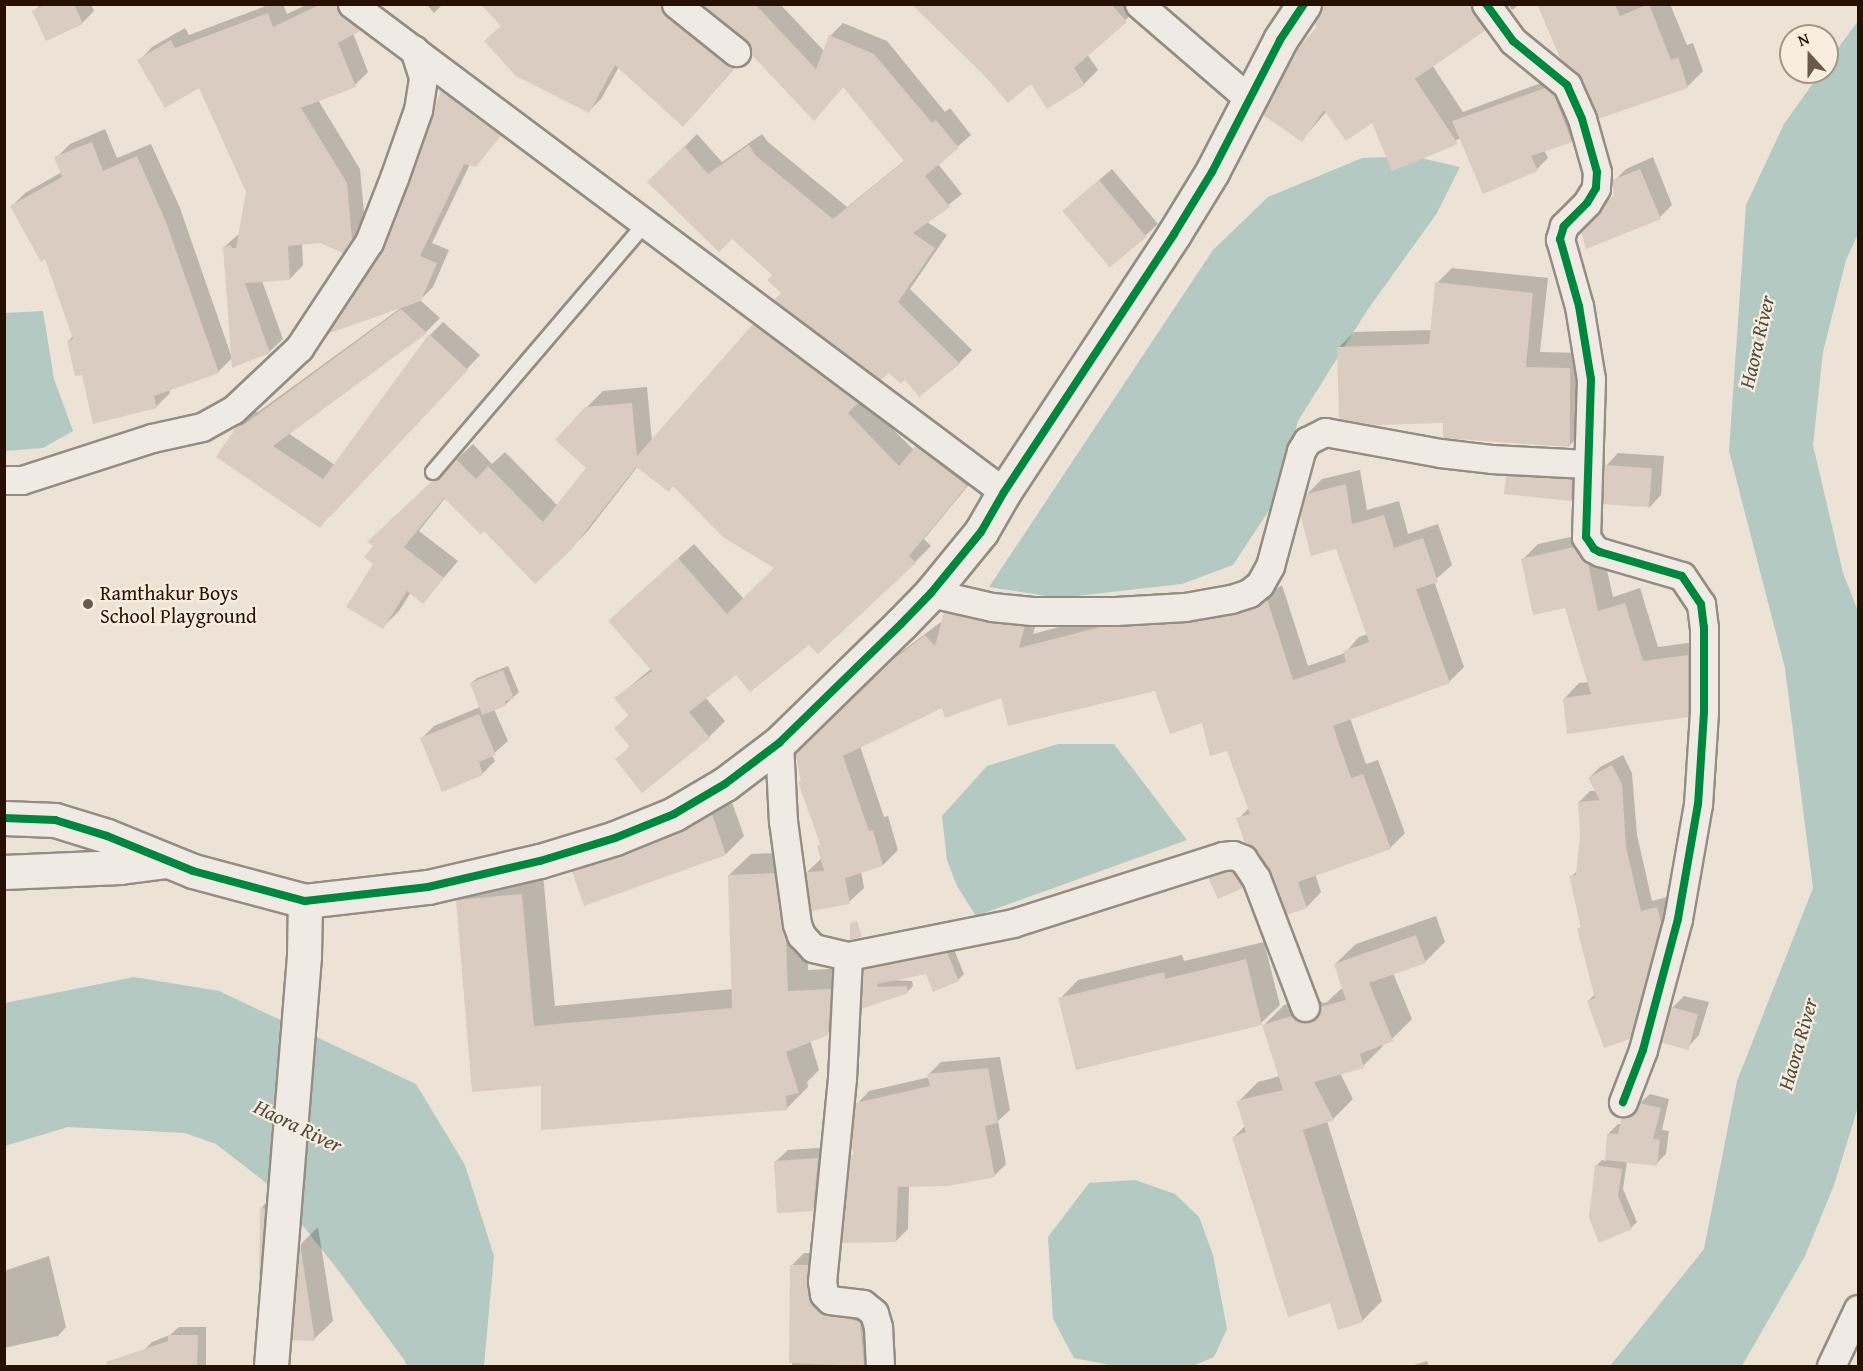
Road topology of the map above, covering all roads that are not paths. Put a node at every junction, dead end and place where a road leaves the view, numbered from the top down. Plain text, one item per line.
1 (352, 4) edge
2 (676, 4) edge
3 (1138, 4) edge
4 (1304, 4) edge
5 (1486, 4) edge
6 (414, 49) junction
7 (736, 52) dead end
8 (1249, 99) junction
9 (646, 223) junction
10 (1587, 464) junction
11 (434, 472) dead end
12 (4, 480) edge
13 (1004, 492) junction
14 (931, 593) junction
15 (780, 742) junction
16 (4, 818) edge
17 (170, 860) junction
18 (4, 872) edge
19 (305, 901) junction
20 (848, 956) junction
21 (1305, 1007) dead end
22 (1623, 1102) dead end
23 (1858, 1309) edge
24 (271, 1362) edge
25 (880, 1366) edge
26 (1831, 1366) edge

1 - 6 street
2 - 7 street
3 - 8 street
4 - 8 street
5 - 10 street
6 - 9 street
6 - 12 street
8 - 13 street
9 - 11 lane
9 - 13 street
10 - 14 street
10 - 22 street
13 - 14 street
14 - 15 street
15 - 19 street
15 - 20 street
16 - 17 street
17 - 18 street
17 - 19 street
19 - 24 street
20 - 21 street
20 - 25 street
23 - 26 street

